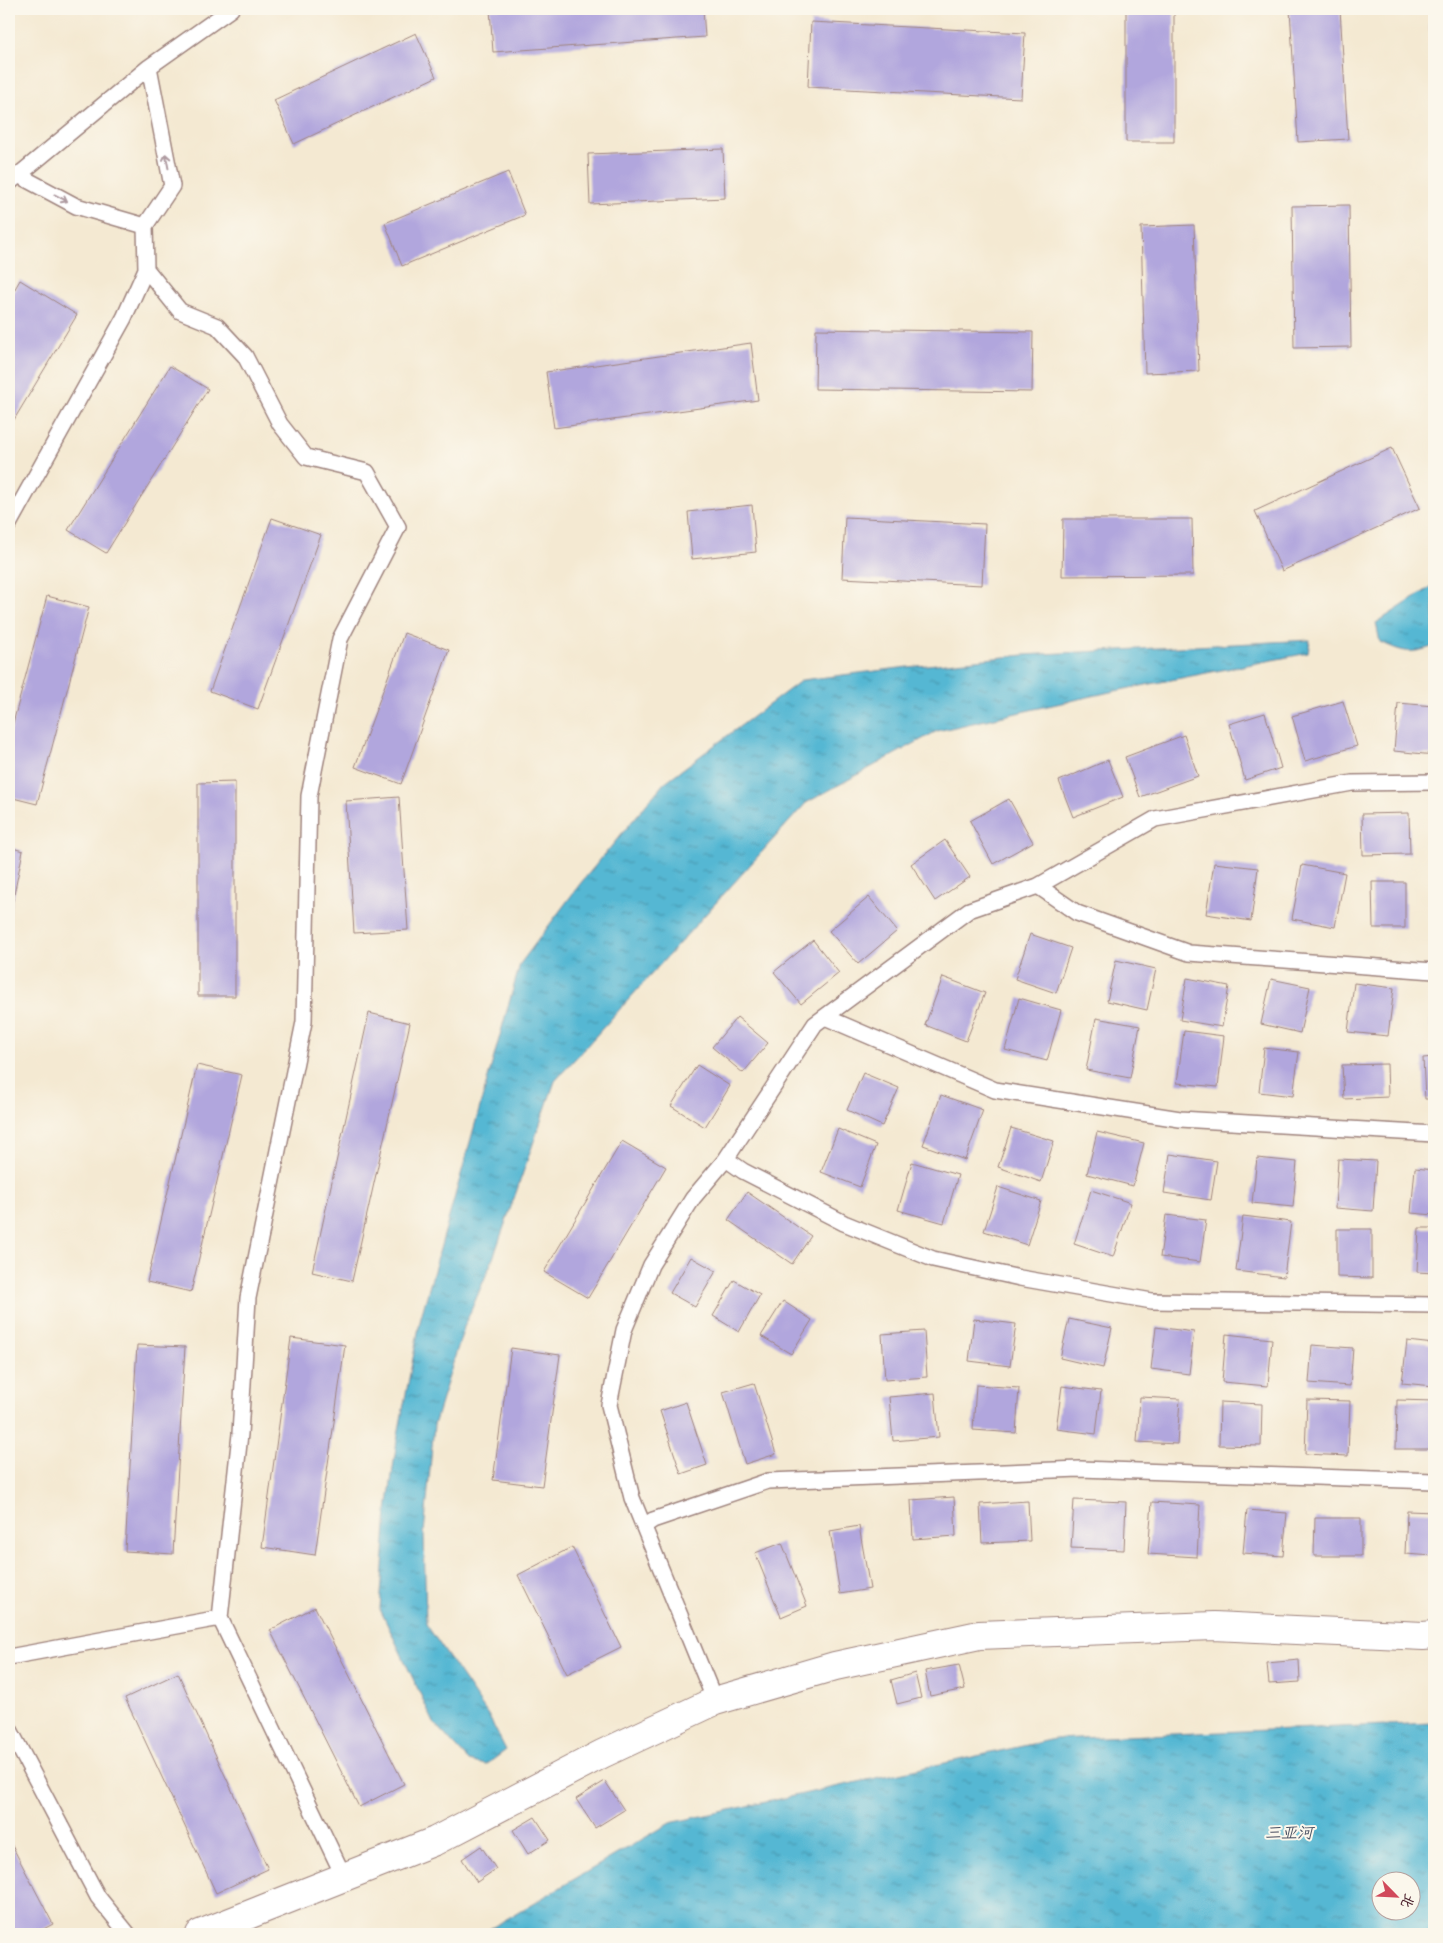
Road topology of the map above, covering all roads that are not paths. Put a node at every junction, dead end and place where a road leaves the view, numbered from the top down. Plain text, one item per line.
1 (230, 9) edge
2 (149, 67) junction
3 (13, 179) edge
4 (145, 226) junction
5 (146, 269) junction
6 (9, 524) edge
7 (1434, 782) edge
8 (1038, 886) junction
9 (1434, 971) edge
10 (824, 1018) junction
11 (1434, 1134) edge
12 (726, 1159) junction
13 (1434, 1305) edge
14 (1434, 1481) edge
15 (644, 1526) junction
16 (220, 1618) junction
17 (1434, 1635) edge
18 (9, 1657) edge
19 (715, 1701) junction
20 (9, 1728) edge
21 (344, 1877) junction
22 (128, 1934) edge
23 (200, 1934) edge

1 - 2 lane
2 - 3 lane
4 -> 2 lane
3 -> 4 lane
4 - 5 lane
5 - 6 lane
5 - 16 lane
7 - 8 lane
8 - 9 lane
8 - 10 lane
10 - 11 lane
10 - 12 lane
12 - 13 lane
12 - 15 lane
14 - 15 lane
15 - 19 lane
16 - 18 lane
16 - 21 lane
17 - 19 street
19 - 21 street
20 - 22 lane
21 - 23 street

